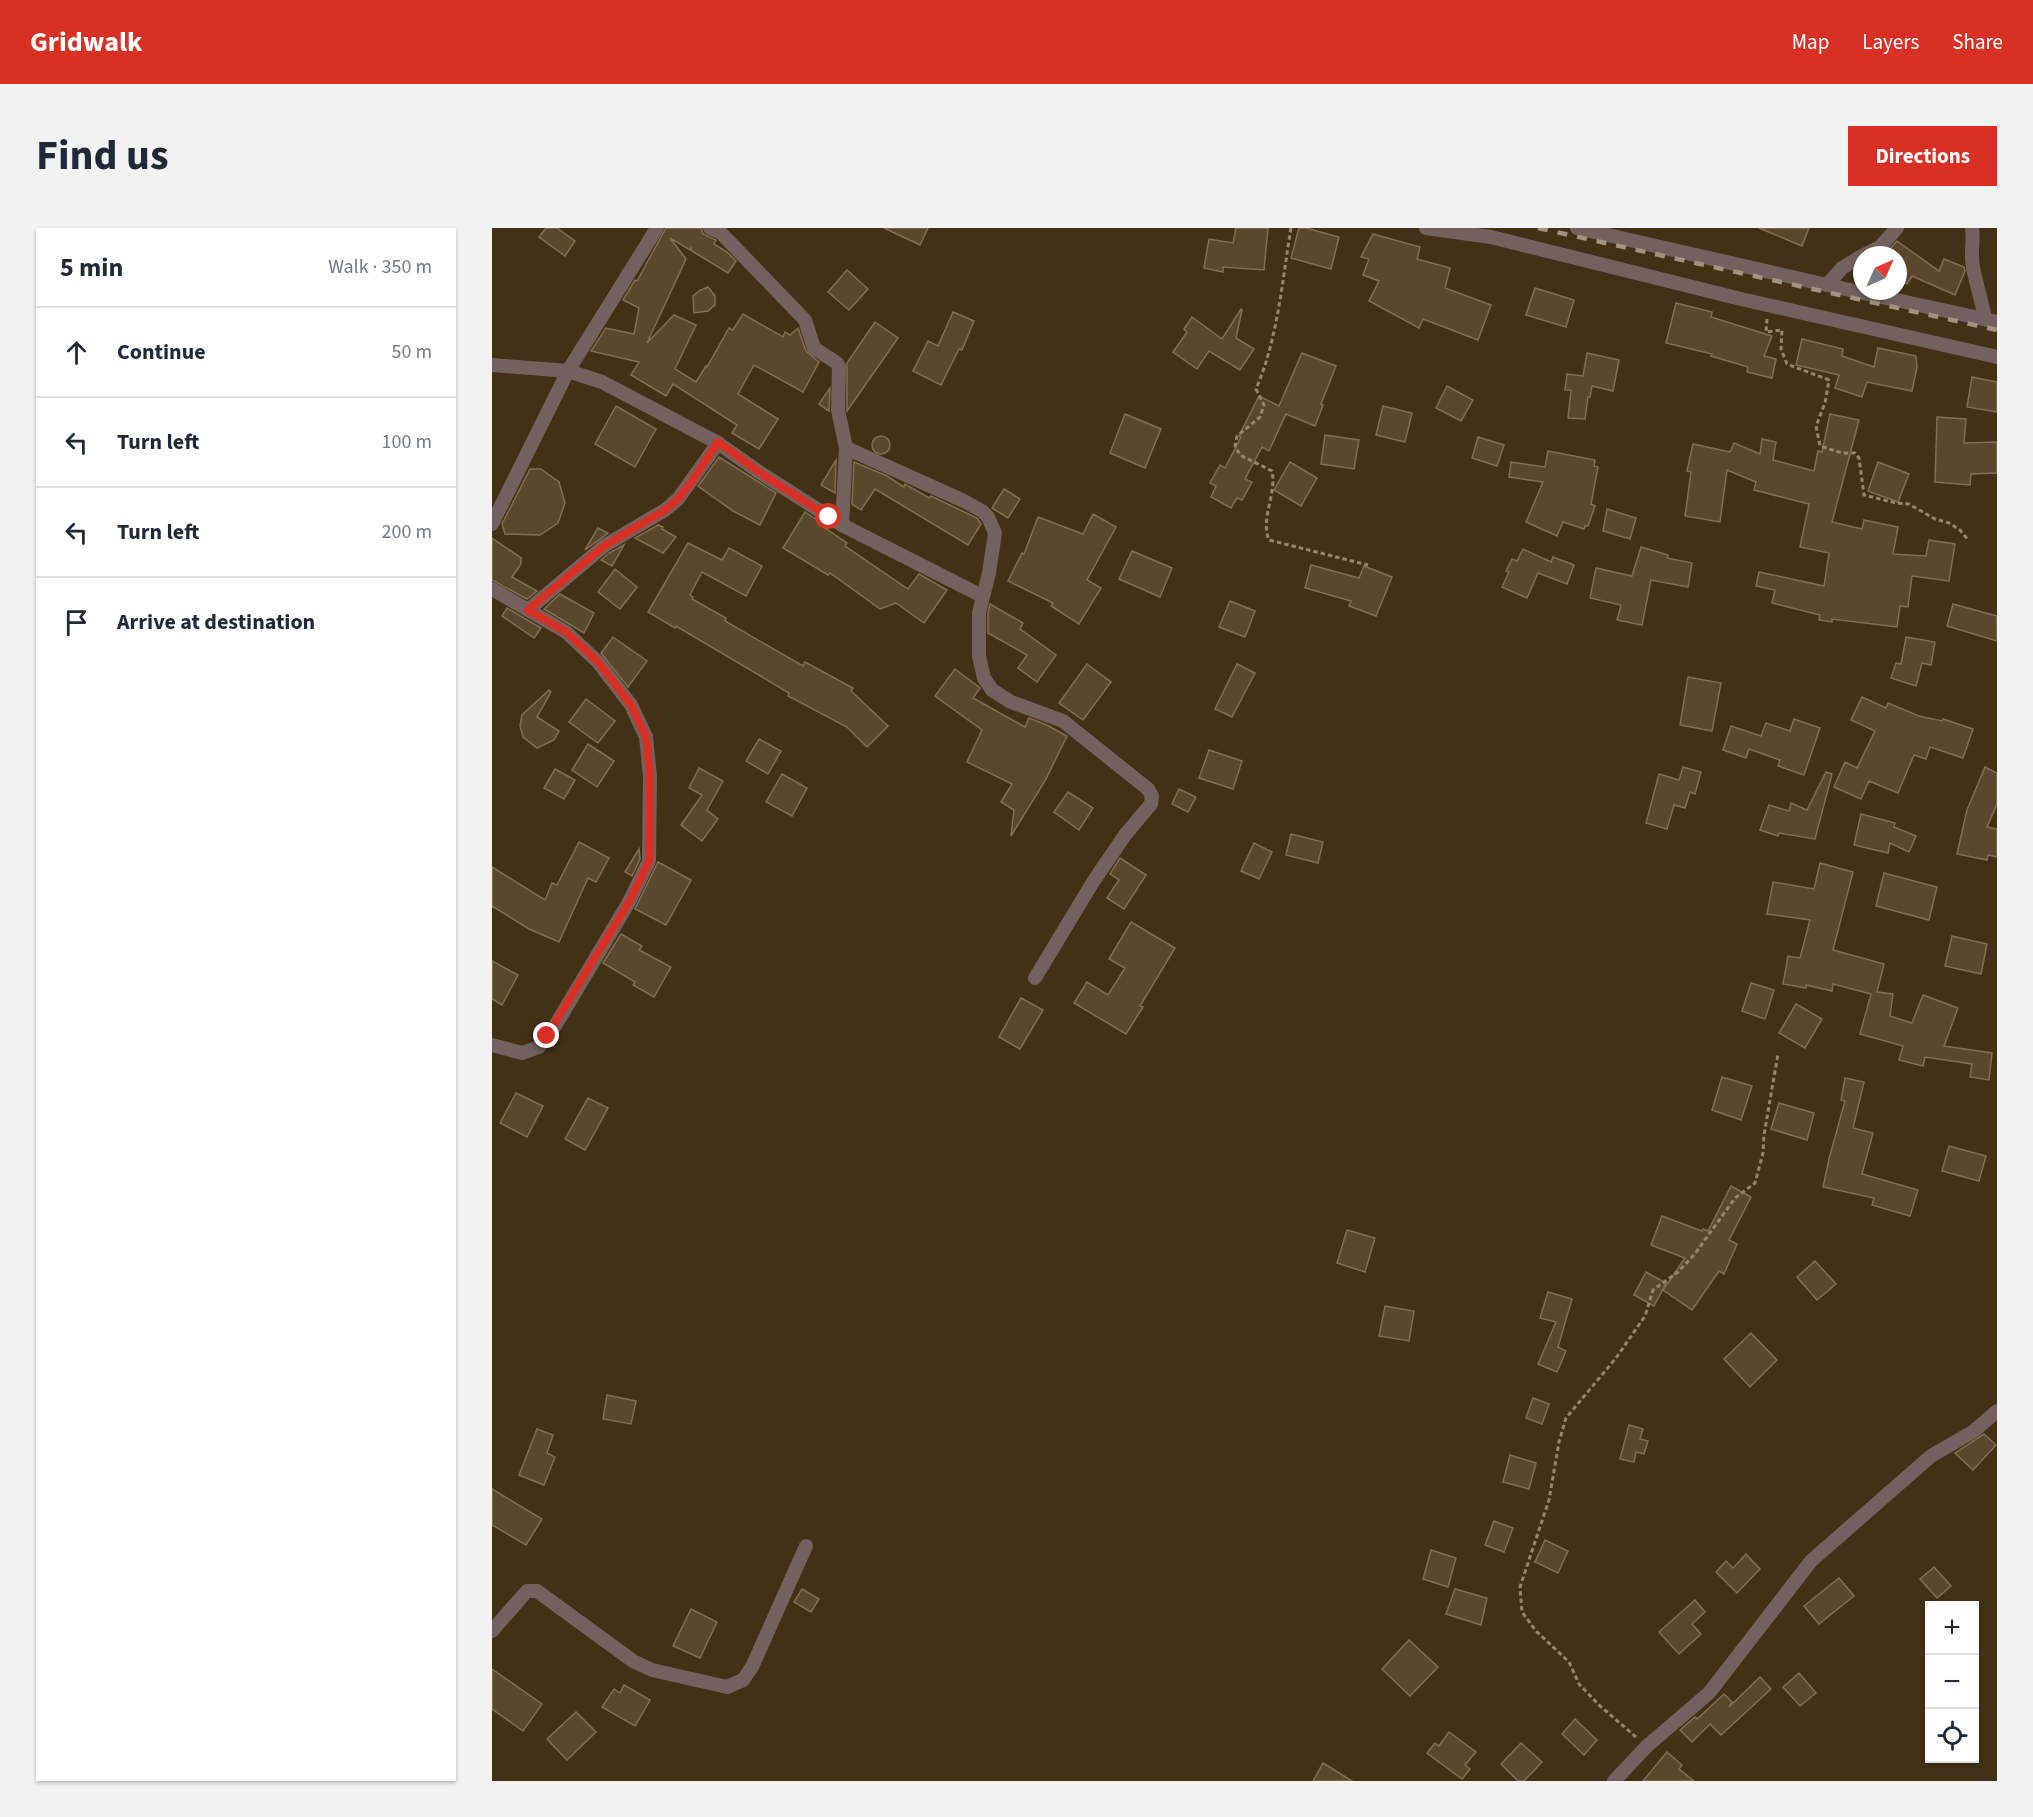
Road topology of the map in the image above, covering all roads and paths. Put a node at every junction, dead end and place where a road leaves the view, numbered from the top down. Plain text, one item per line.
1 (657, 228) edge
2 (710, 228) edge
3 (1291, 228) edge
4 (1426, 228) edge
5 (1577, 228) edge
6 (1897, 228) edge
7 (1972, 228) edge
8 (1881, 246) edge
9 (1853, 261) edge
10 (1827, 285) junction
11 (1768, 306) junction
12 (1991, 320) edge
13 (1997, 357) edge
14 (492, 365) edge
15 (568, 371) junction
16 (718, 442) junction
17 (846, 448) junction
18 (492, 524) edge
19 (842, 525) junction
20 (1968, 540) dead end
21 (1368, 565) dead end
22 (492, 589) edge
23 (982, 596) junction
24 (528, 610) junction
25 (1035, 978) dead end
26 (492, 1045) edge
27 (1778, 1053) dead end
28 (1997, 1411) edge
29 (806, 1546) dead end
30 (492, 1631) edge
31 (1647, 1746) junction
32 (1614, 1781) edge

1 - 15 street
2 - 17 street
3 - 21 path
4 - 11 street
5 - 10 street
6 - 8 street
7 - 12 street
9 - 10 street
10 - 12 street
11 - 13 street
11 - 20 path
14 - 15 street
15 - 16 street
15 - 18 street
16 - 19 street
16 - 24 street
17 - 19 street
17 - 23 street
19 - 23 street
22 - 24 street
23 - 25 street
24 - 26 street
27 - 31 path
28 - 31 street
29 - 30 street
31 - 32 street

